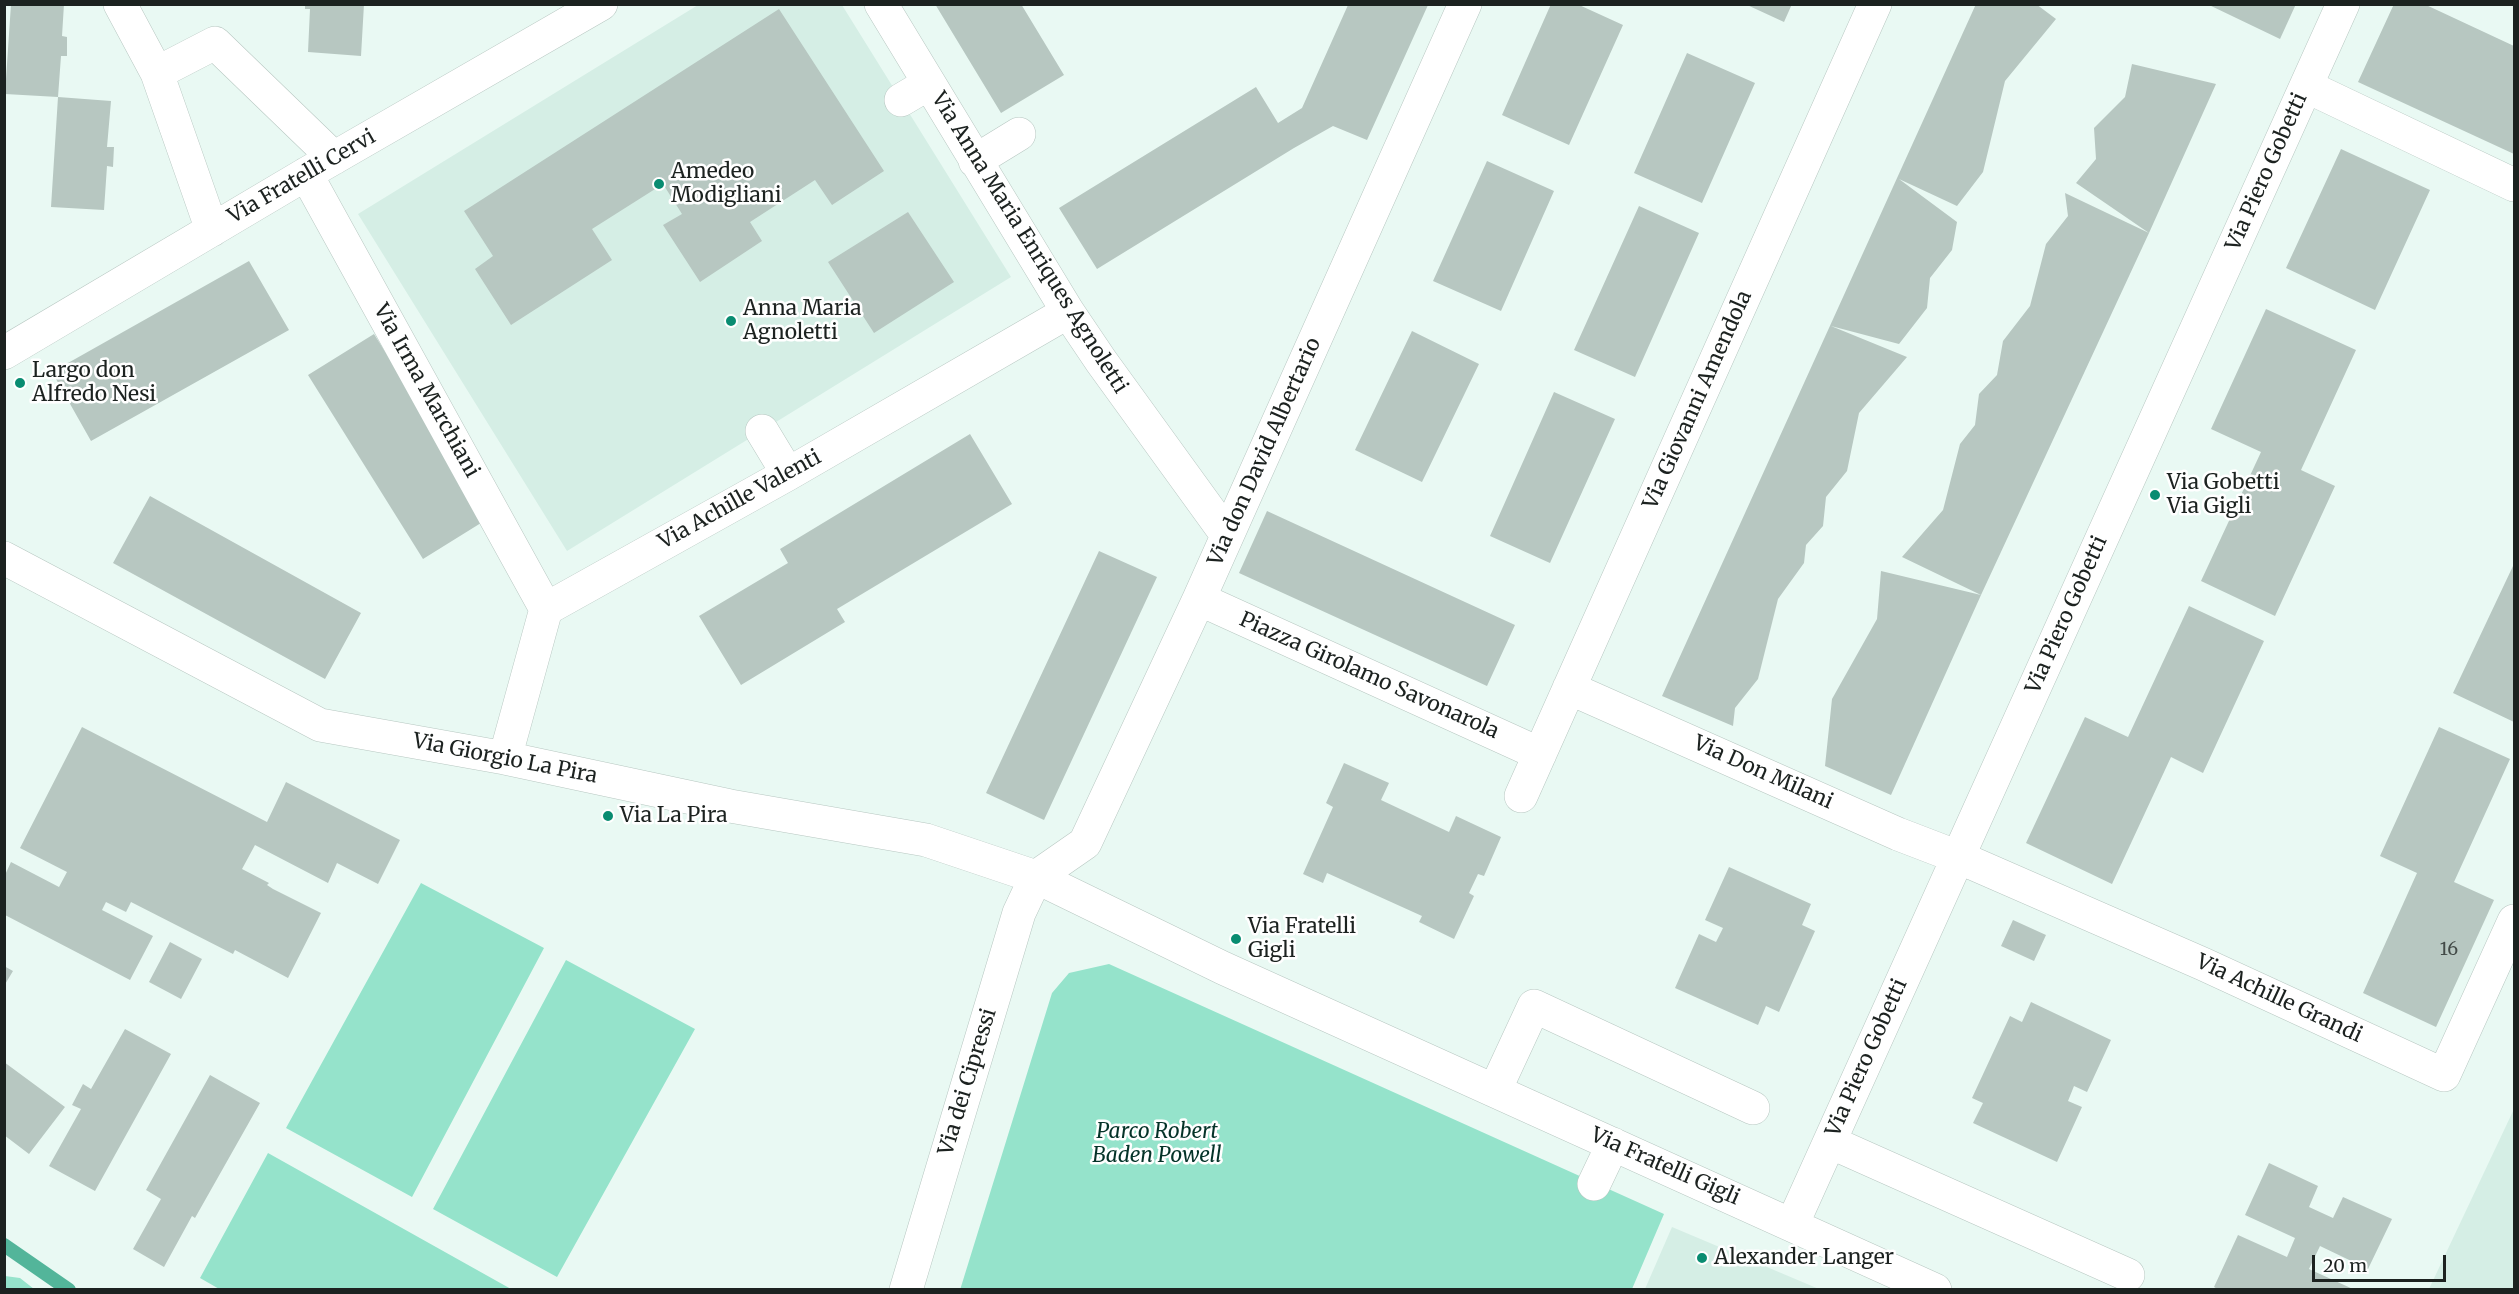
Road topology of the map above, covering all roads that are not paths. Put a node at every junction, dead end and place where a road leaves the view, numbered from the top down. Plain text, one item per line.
1 (120, 4) edge
2 (601, 4) edge
3 (881, 4) edge
4 (1465, 4) edge
5 (1875, 4) edge
6 (2343, 4) edge
7 (157, 73) junction
8 (2306, 86) junction
9 (1019, 134) dead end
10 (975, 161) junction
11 (320, 166) junction
12 (2514, 185) edge
13 (212, 230) junction
14 (1068, 312) junction
15 (4, 353) edge
16 (762, 431) dead end
17 (788, 474) junction
18 (1227, 535) junction
19 (4, 558) edge
20 (1199, 599) junction
21 (546, 609) junction
22 (1569, 688) junction
23 (1540, 754) junction
24 (506, 758) junction
25 (1521, 796) dead end
26 (1958, 857) junction
27 (1036, 877) junction
28 (2514, 921) edge
29 (1495, 1090) junction
30 (1754, 1108) dead end
31 (1830, 1142) junction
32 (1613, 1144) junction
33 (1594, 1184) dead end
34 (1792, 1225) junction
35 (2128, 1275) dead end
36 (906, 1290) edge
37 (1935, 1290) edge

1 - 7 street
2 - 11 street, Via Fratelli Cervi
3 - 10 street, Via Anna Maria Enriques Agnoletti
4 - 18 street, Via don David Albertario
5 - 22 street, Via Giovanni Amendola
6 - 8 street, Via Piero Gobetti
7 - 11 street, Via Irma Marchiani
7 - 13 street
8 - 12 street
8 - 26 street, Via Piero Gobetti
9 - 10 street
10 - 14 street, Via Anna Maria Enriques Agnoletti
11 - 13 street, Via Fratelli Cervi
11 - 21 street, Via Irma Marchiani
13 - 15 street, Via Fratelli Cervi
14 - 17 street, Via Achille Valenti
14 - 18 street, Via Anna Maria Enriques Agnoletti
16 - 17 street
17 - 21 street, Via Achille Valenti
18 - 20 street, Via don David Albertario
19 - 24 street, Via Giorgio La Pira
20 - 23 street, Piazza Girolamo Savonarola
20 - 27 street, Via don David Albertario
21 - 24 street
22 - 23 street, Via Giovanni Amendola
22 - 26 street, Via Don Milani
23 - 25 street, Via Giovanni Amendola
24 - 27 street, Via Giorgio La Pira
26 - 28 street, Via Achille Grandi
26 - 31 street, Via Piero Gobetti
27 - 29 street, Via Fratelli Gigli
27 - 36 street, Via dei Cipressi
29 - 30 street
29 - 32 street, Via Fratelli Gigli
31 - 34 street, Via Piero Gobetti
31 - 35 street
32 - 33 street
32 - 34 street, Via Fratelli Gigli
34 - 37 street, Via Fratelli Gigli

